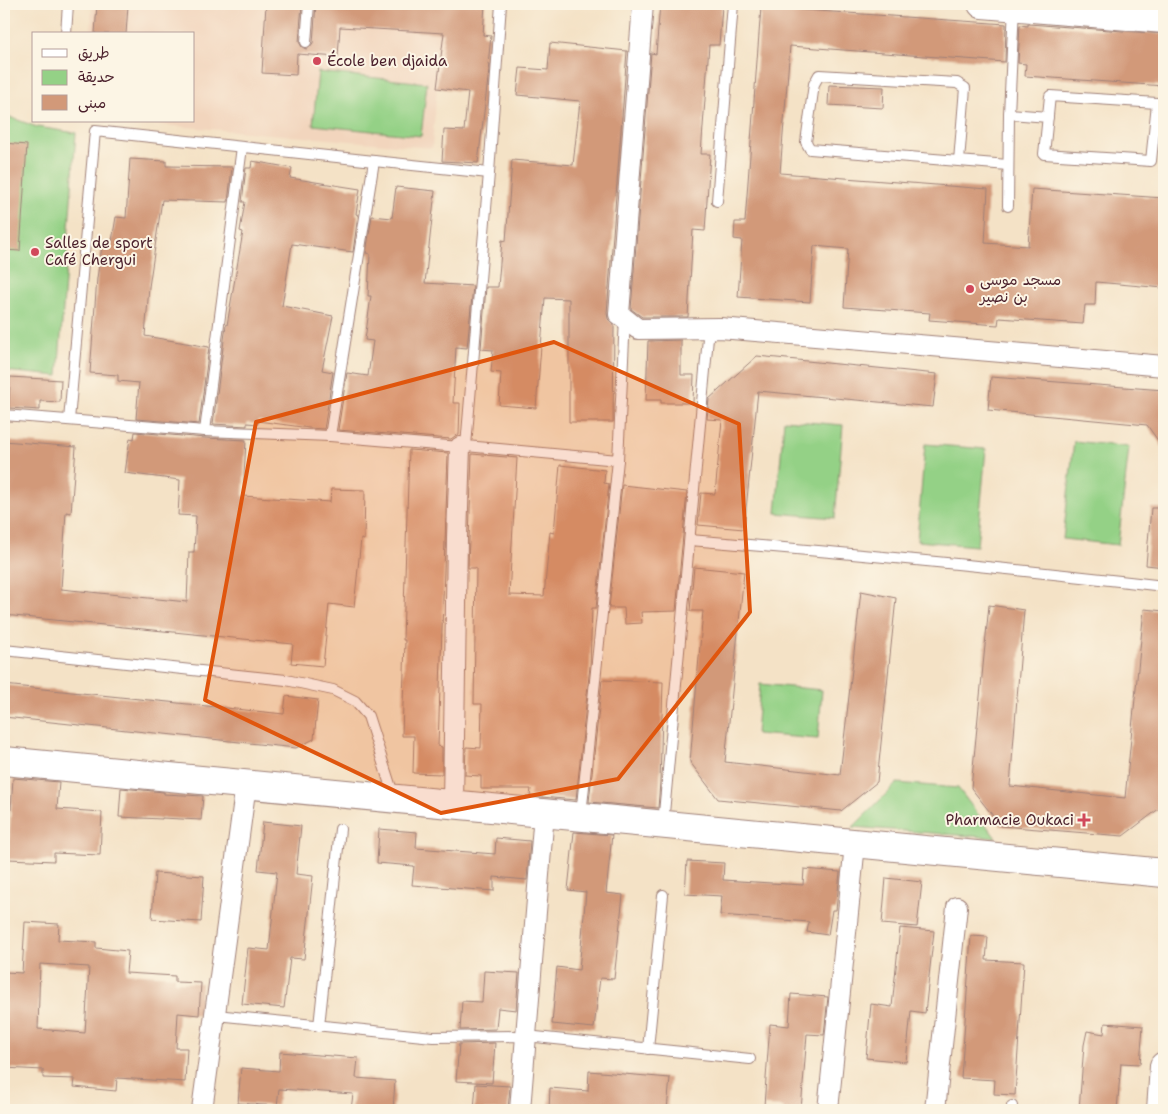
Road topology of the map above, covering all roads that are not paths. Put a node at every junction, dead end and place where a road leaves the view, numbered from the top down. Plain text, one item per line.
1 (68, 4) edge
2 (309, 4) edge
3 (501, 4) edge
4 (643, 4) edge
5 (732, 4) edge
6 (982, 4) edge
7 (1014, 5) edge
8 (1164, 19) edge
9 (66, 32) edge
10 (306, 42) dead end
11 (1009, 114) junction
12 (1048, 117) junction
13 (242, 147) junction
14 (959, 161) junction
15 (374, 162) junction
16 (1008, 165) junction
17 (489, 173) junction
18 (717, 200) dead end
19 (1008, 206) dead end
20 (625, 318) junction
21 (708, 327) junction
22 (1164, 366) edge
23 (4, 415) edge
24 (70, 420) junction
25 (205, 430) junction
26 (330, 436) junction
27 (463, 446) junction
28 (618, 460) junction
29 (690, 540) junction
30 (1164, 586) edge
31 (4, 650) edge
32 (4, 761) edge
33 (246, 784) junction
34 (394, 799) junction
35 (454, 804) junction
36 (544, 813) junction
37 (581, 817) junction
38 (663, 825) junction
39 (340, 829) dead end
40 (855, 844) junction
41 (1164, 874) edge
42 (663, 895) dead end
43 (957, 907) dead end
44 (216, 1015) junction
45 (319, 1026) junction
46 (526, 1036) junction
47 (648, 1049) junction
48 (750, 1059) dead end
49 (1164, 1066) edge
50 (202, 1110) edge
51 (520, 1110) edge
52 (828, 1110) edge
53 (935, 1110) edge
54 (1161, 1110) edge

1 - 9 lane
2 - 10 lane
3 - 17 lane
4 - 20 street
5 - 18 lane
6 - 7 main road
7 - 8 main road
7 - 11 lane
11 - 12 lane
11 - 16 lane
12 - 12 lane
13 - 15 lane
13 - 24 lane
13 - 25 lane
14 - 14 lane
14 - 16 lane
15 - 17 lane
15 - 26 lane
16 - 19 lane
17 - 27 lane
20 - 21 street
20 - 28 lane
21 - 22 street
21 - 29 lane
23 - 24 lane
24 - 25 lane
25 - 26 lane
26 - 27 lane
27 - 28 lane
27 - 35 street
28 - 37 lane
29 - 30 lane
29 - 38 lane
31 - 34 lane
32 - 33 main road
33 - 34 main road
33 - 44 street
34 - 35 main road
35 - 36 main road
36 - 37 main road
36 - 46 street
37 - 38 main road
38 - 40 main road
39 - 45 lane
40 - 41 main road
40 - 52 street
42 - 47 lane
43 - 53 street
44 - 45 lane
44 - 50 street
45 - 46 lane
46 - 47 lane
46 - 51 street
47 - 48 lane
49 - 54 main road

